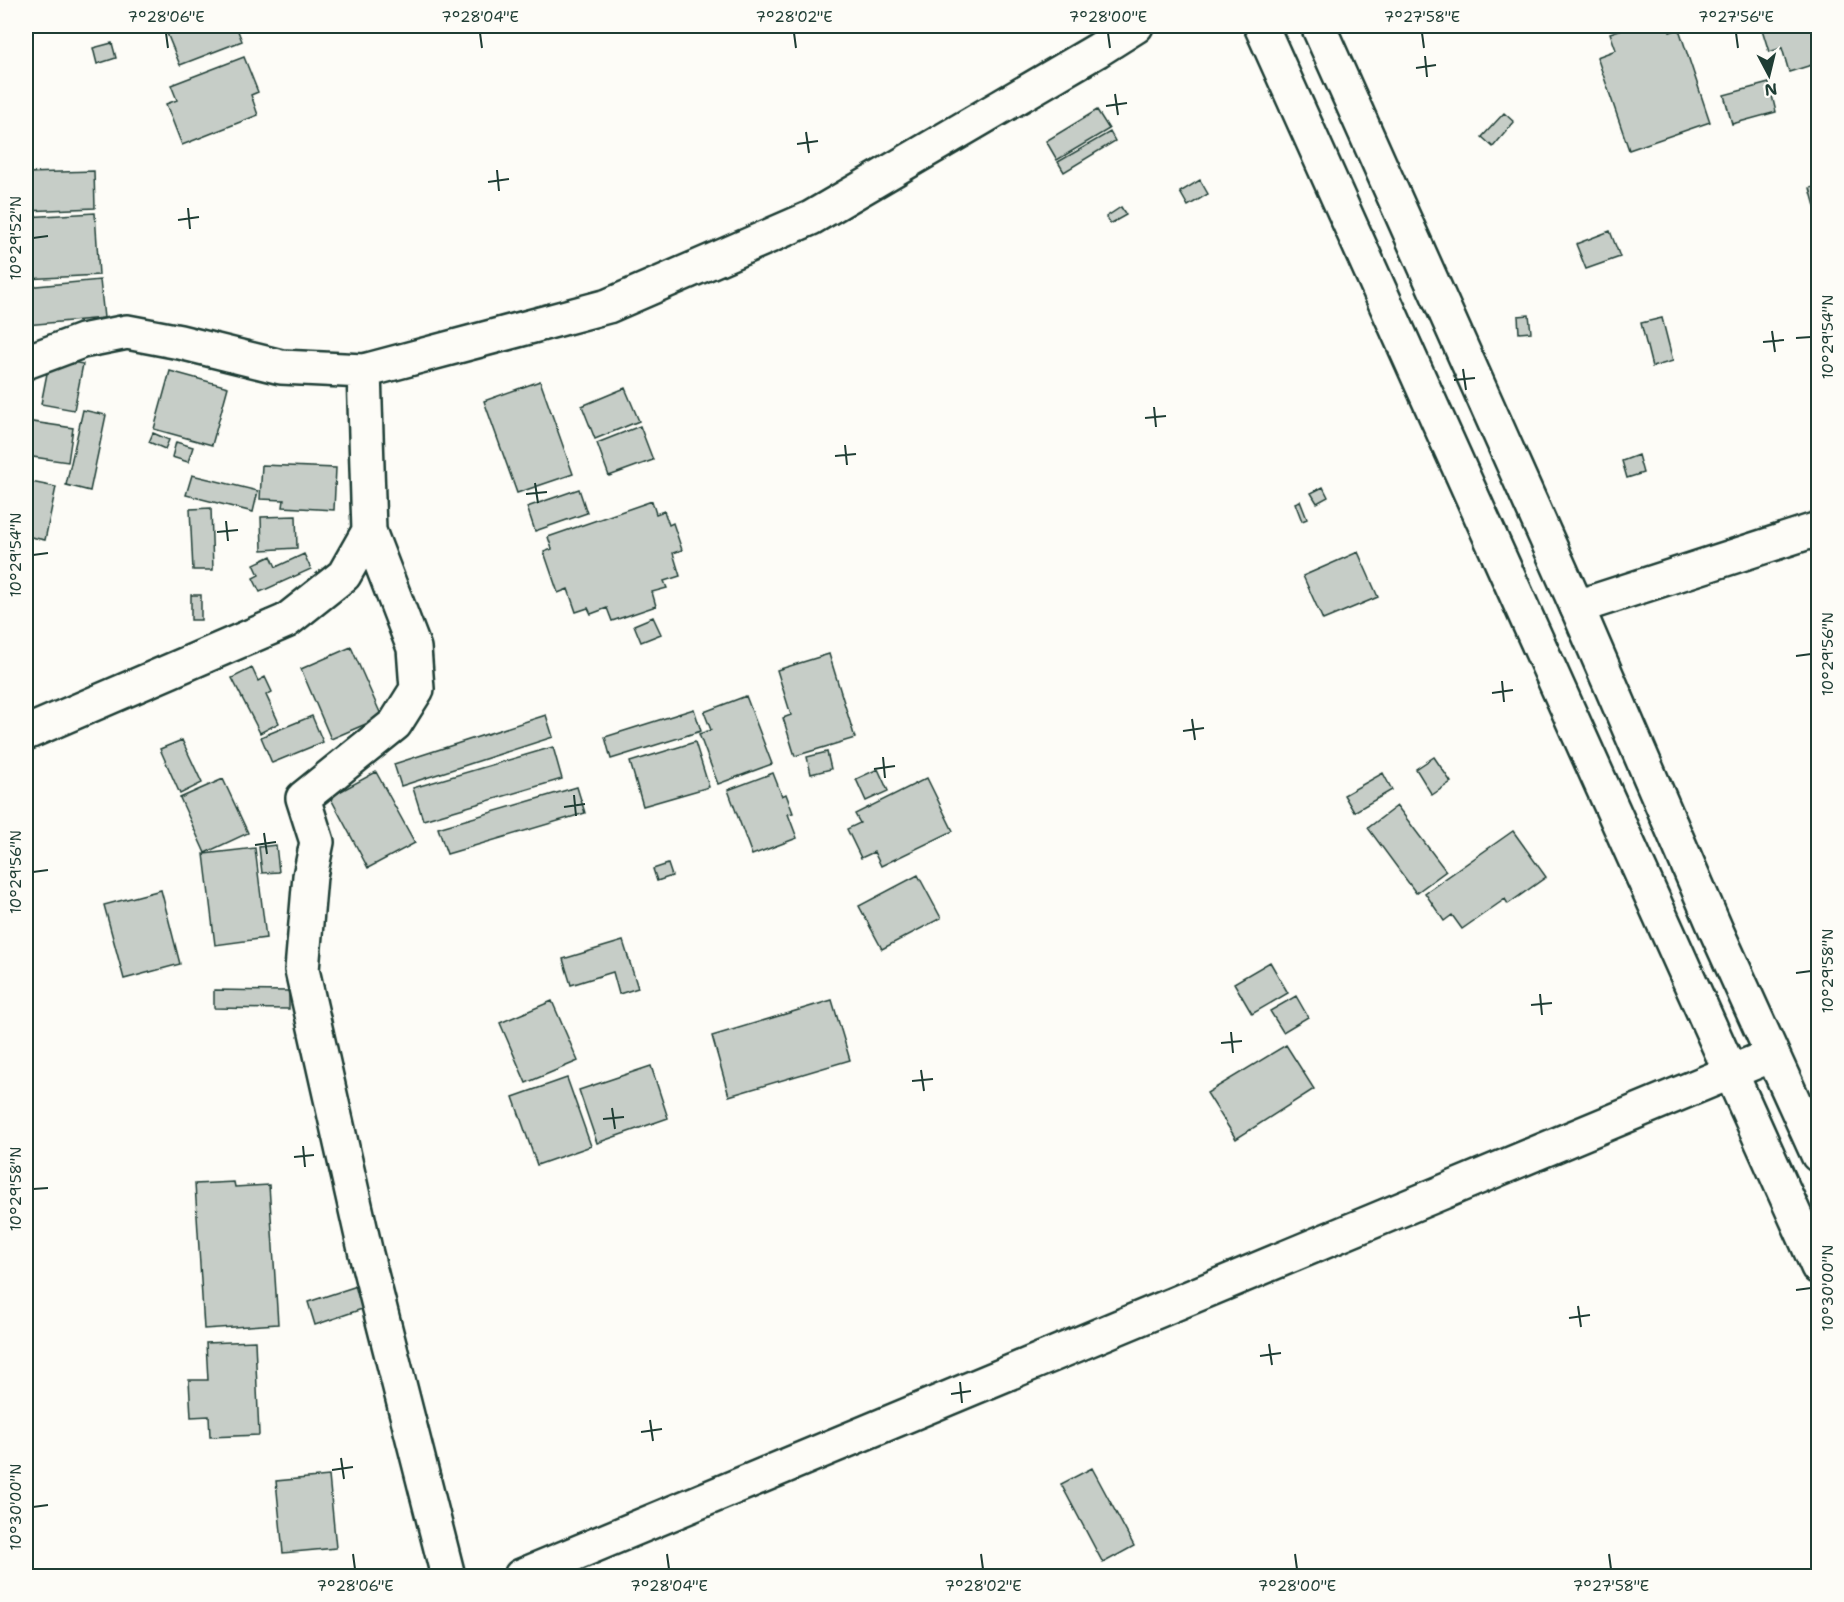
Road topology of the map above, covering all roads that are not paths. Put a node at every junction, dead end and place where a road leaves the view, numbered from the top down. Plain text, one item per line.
1 (1136, 26) edge
2 (1261, 26) edge
3 (1318, 26) edge
4 (26, 362) edge
5 (364, 371) junction
6 (1818, 529) edge
7 (369, 531) junction
8 (1577, 607) junction
9 (26, 733) edge
10 (1772, 1055) junction
11 (1732, 1073) junction
12 (1818, 1155) edge
13 (1818, 1267) edge
14 (448, 1576) edge
15 (521, 1576) edge

1 - 5 main road
2 - 11 main road
3 - 8 main road
4 - 5 main road
5 - 7 main road
6 - 8 main road
7 - 9 main road
7 - 14 main road
8 - 10 main road
10 - 11 main road
10 - 12 main road
11 - 13 main road
11 - 15 main road

